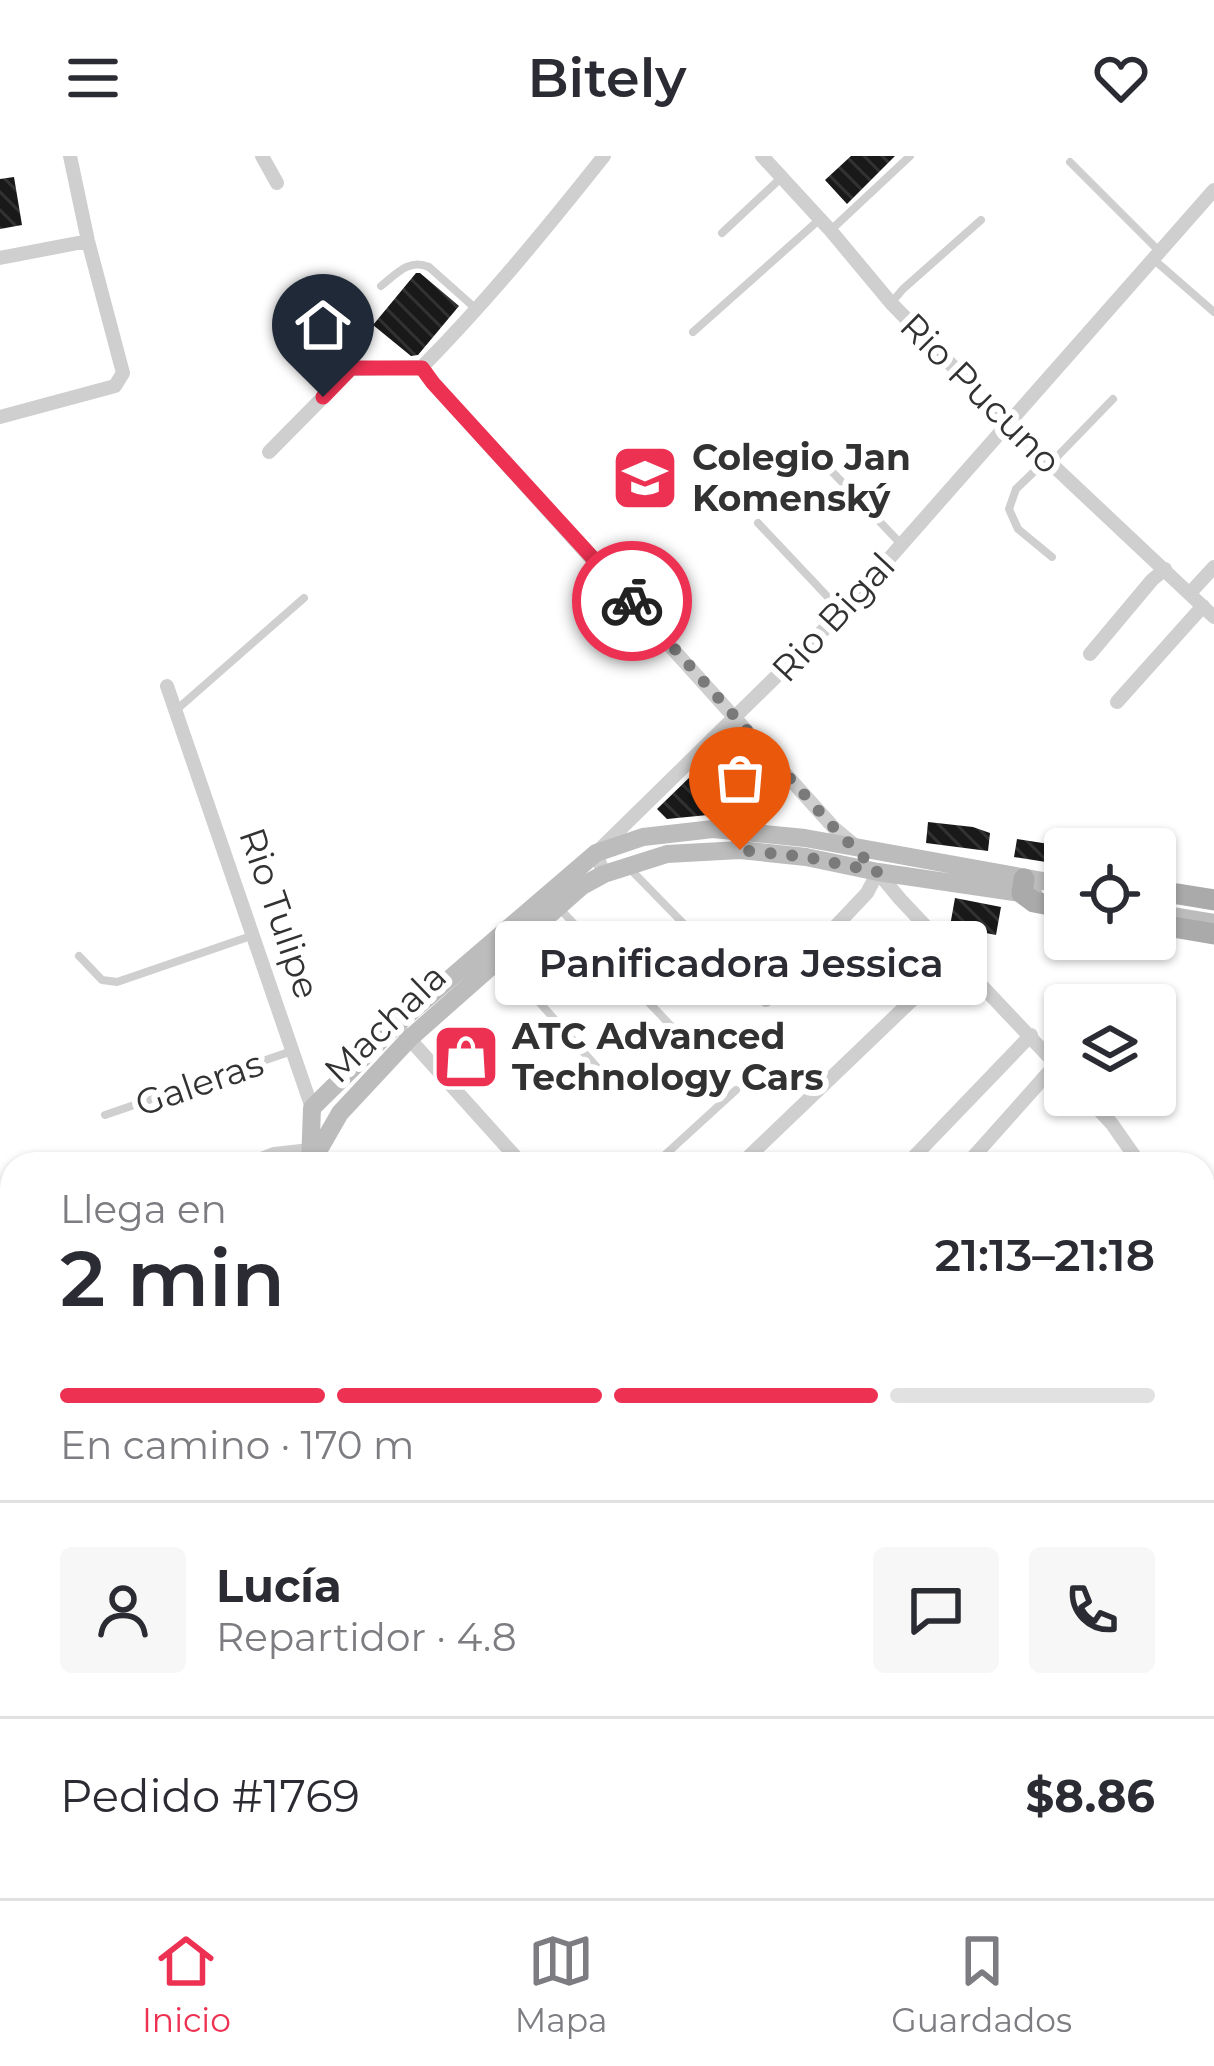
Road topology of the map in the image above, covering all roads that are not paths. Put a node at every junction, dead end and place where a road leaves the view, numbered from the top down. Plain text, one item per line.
1 (70, 156) edge
2 (262, 156) edge
3 (604, 156) edge
4 (762, 156) edge
5 (910, 156) edge
6 (1070, 162) dead end
7 (782, 177) junction
8 (277, 183) dead end
9 (1213, 194) edge
10 (981, 220) dead end
11 (826, 225) junction
12 (722, 233) dead end
13 (88, 241) junction
14 (1156, 254) junction
15 (0, 258) edge
16 (380, 286) dead end
17 (891, 303) junction
18 (477, 310) junction
19 (1214, 312) edge
20 (694, 332) dead end
21 (422, 368) junction
22 (1113, 399) dead end
23 (0, 417) edge
24 (1009, 424) junction
25 (268, 452) dead end
26 (819, 458) dead end
27 (1048, 462) junction
28 (758, 523) dead end
29 (902, 544) junction
30 (1052, 557) dead end
31 (1214, 567) edge
32 (1165, 569) junction
33 (1190, 593) junction
34 (304, 598) dead end
35 (842, 612) junction
36 (1209, 612) edge
37 (1090, 654) dead end
38 (166, 686) dead end
39 (1117, 702) dead end
40 (175, 711) junction
41 (736, 717) junction
42 (855, 846) junction
43 (596, 853) junction
44 (628, 866) junction
45 (878, 872) junction
46 (604, 874) junction
47 (1023, 886) junction
48 (1044, 886) edge
49 (1176, 894) edge
50 (1214, 900) edge
51 (1176, 902) edge
52 (1044, 903) edge
53 (558, 907) junction
54 (1214, 910) edge
55 (1176, 917) edge
56 (1214, 922) edge
57 (1176, 928) edge
58 (1214, 934) edge
59 (253, 935) junction
60 (79, 956) dead end
61 (500, 958) junction
62 (956, 958) junction
63 (728, 969) dead end
64 (766, 1000) dead end
65 (674, 1028) dead end
66 (403, 1031) junction
67 (1031, 1035) junction
68 (1044, 1050) edge
69 (293, 1051) junction
70 (1044, 1085) edge
71 (736, 1090) dead end
72 (618, 1091) dead end
73 (312, 1108) junction
74 (105, 1115) dead end
75 (1105, 1116) edge
76 (310, 1152) edge
77 (313, 1152) edge
78 (511, 1152) edge
79 (668, 1152) edge
80 (754, 1152) edge
81 (919, 1152) edge
82 (979, 1152) edge
83 (1132, 1152) edge

1 - 13 street
2 - 8 street
3 - 18 street
4 - 7 street, Rio Pucuno
5 - 11 lane
6 - 14 lane
7 - 11 street, Rio Pucuno
7 - 12 lane
9 - 14 street, Rio Bigal
10 - 17 lane
11 - 17 street, Rio Pucuno
11 - 20 lane
13 - 15 street
13 - 23 street
14 - 19 lane
14 - 24 street, Rio Bigal
16 - 18 lane
17 - 24 street, Rio Pucuno
18 - 21 street
21 - 25 street
21 - 41 street
22 - 27 lane
24 - 27 street, Rio Pucuno
24 - 29 street, Rio Bigal
26 - 29 lane
27 - 30 lane
27 - 32 street, Rio Pucuno
28 - 35 lane
29 - 35 street, Rio Bigal
31 - 33 street
32 - 33 street, Rio Pucuno
32 - 37 street
33 - 36 street, Rio Pucuno
34 - 40 lane
35 - 41 street, Rio Bigal
36 - 39 street
38 - 40 street, Rio Tulipe
40 - 59 street, Rio Tulipe
41 - 42 street
41 - 43 street, Rio Bigal
42 - 43 main road, Machala
42 - 45 street
42 - 47 main road, Machala
43 - 46 street
43 - 66 main road, Machala
44 - 45 main road, Machala
44 - 46 main road, Machala
44 - 63 lane
45 - 47 main road, Machala
45 - 62 street
45 - 64 street
46 - 53 main road, Machala
47 - 48 main road, Machala
47 - 52 main road
49 - 50 main road
51 - 54 main road
53 - 61 main road, Machala
53 - 65 lane
55 - 56 main road
57 - 58 main road
59 - 60 lane
59 - 69 street, Rio Tulipe
61 - 66 main road, Machala
61 - 72 lane
62 - 67 street
62 - 80 street
66 - 73 main road, Machala
66 - 77 main road, Machala
66 - 78 street
67 - 68 street
67 - 81 street
69 - 73 street, Rio Tulipe
69 - 74 lane, Galeras
70 - 82 street
71 - 79 lane
73 - 76 main road, Rio Tulipe
75 - 83 street

